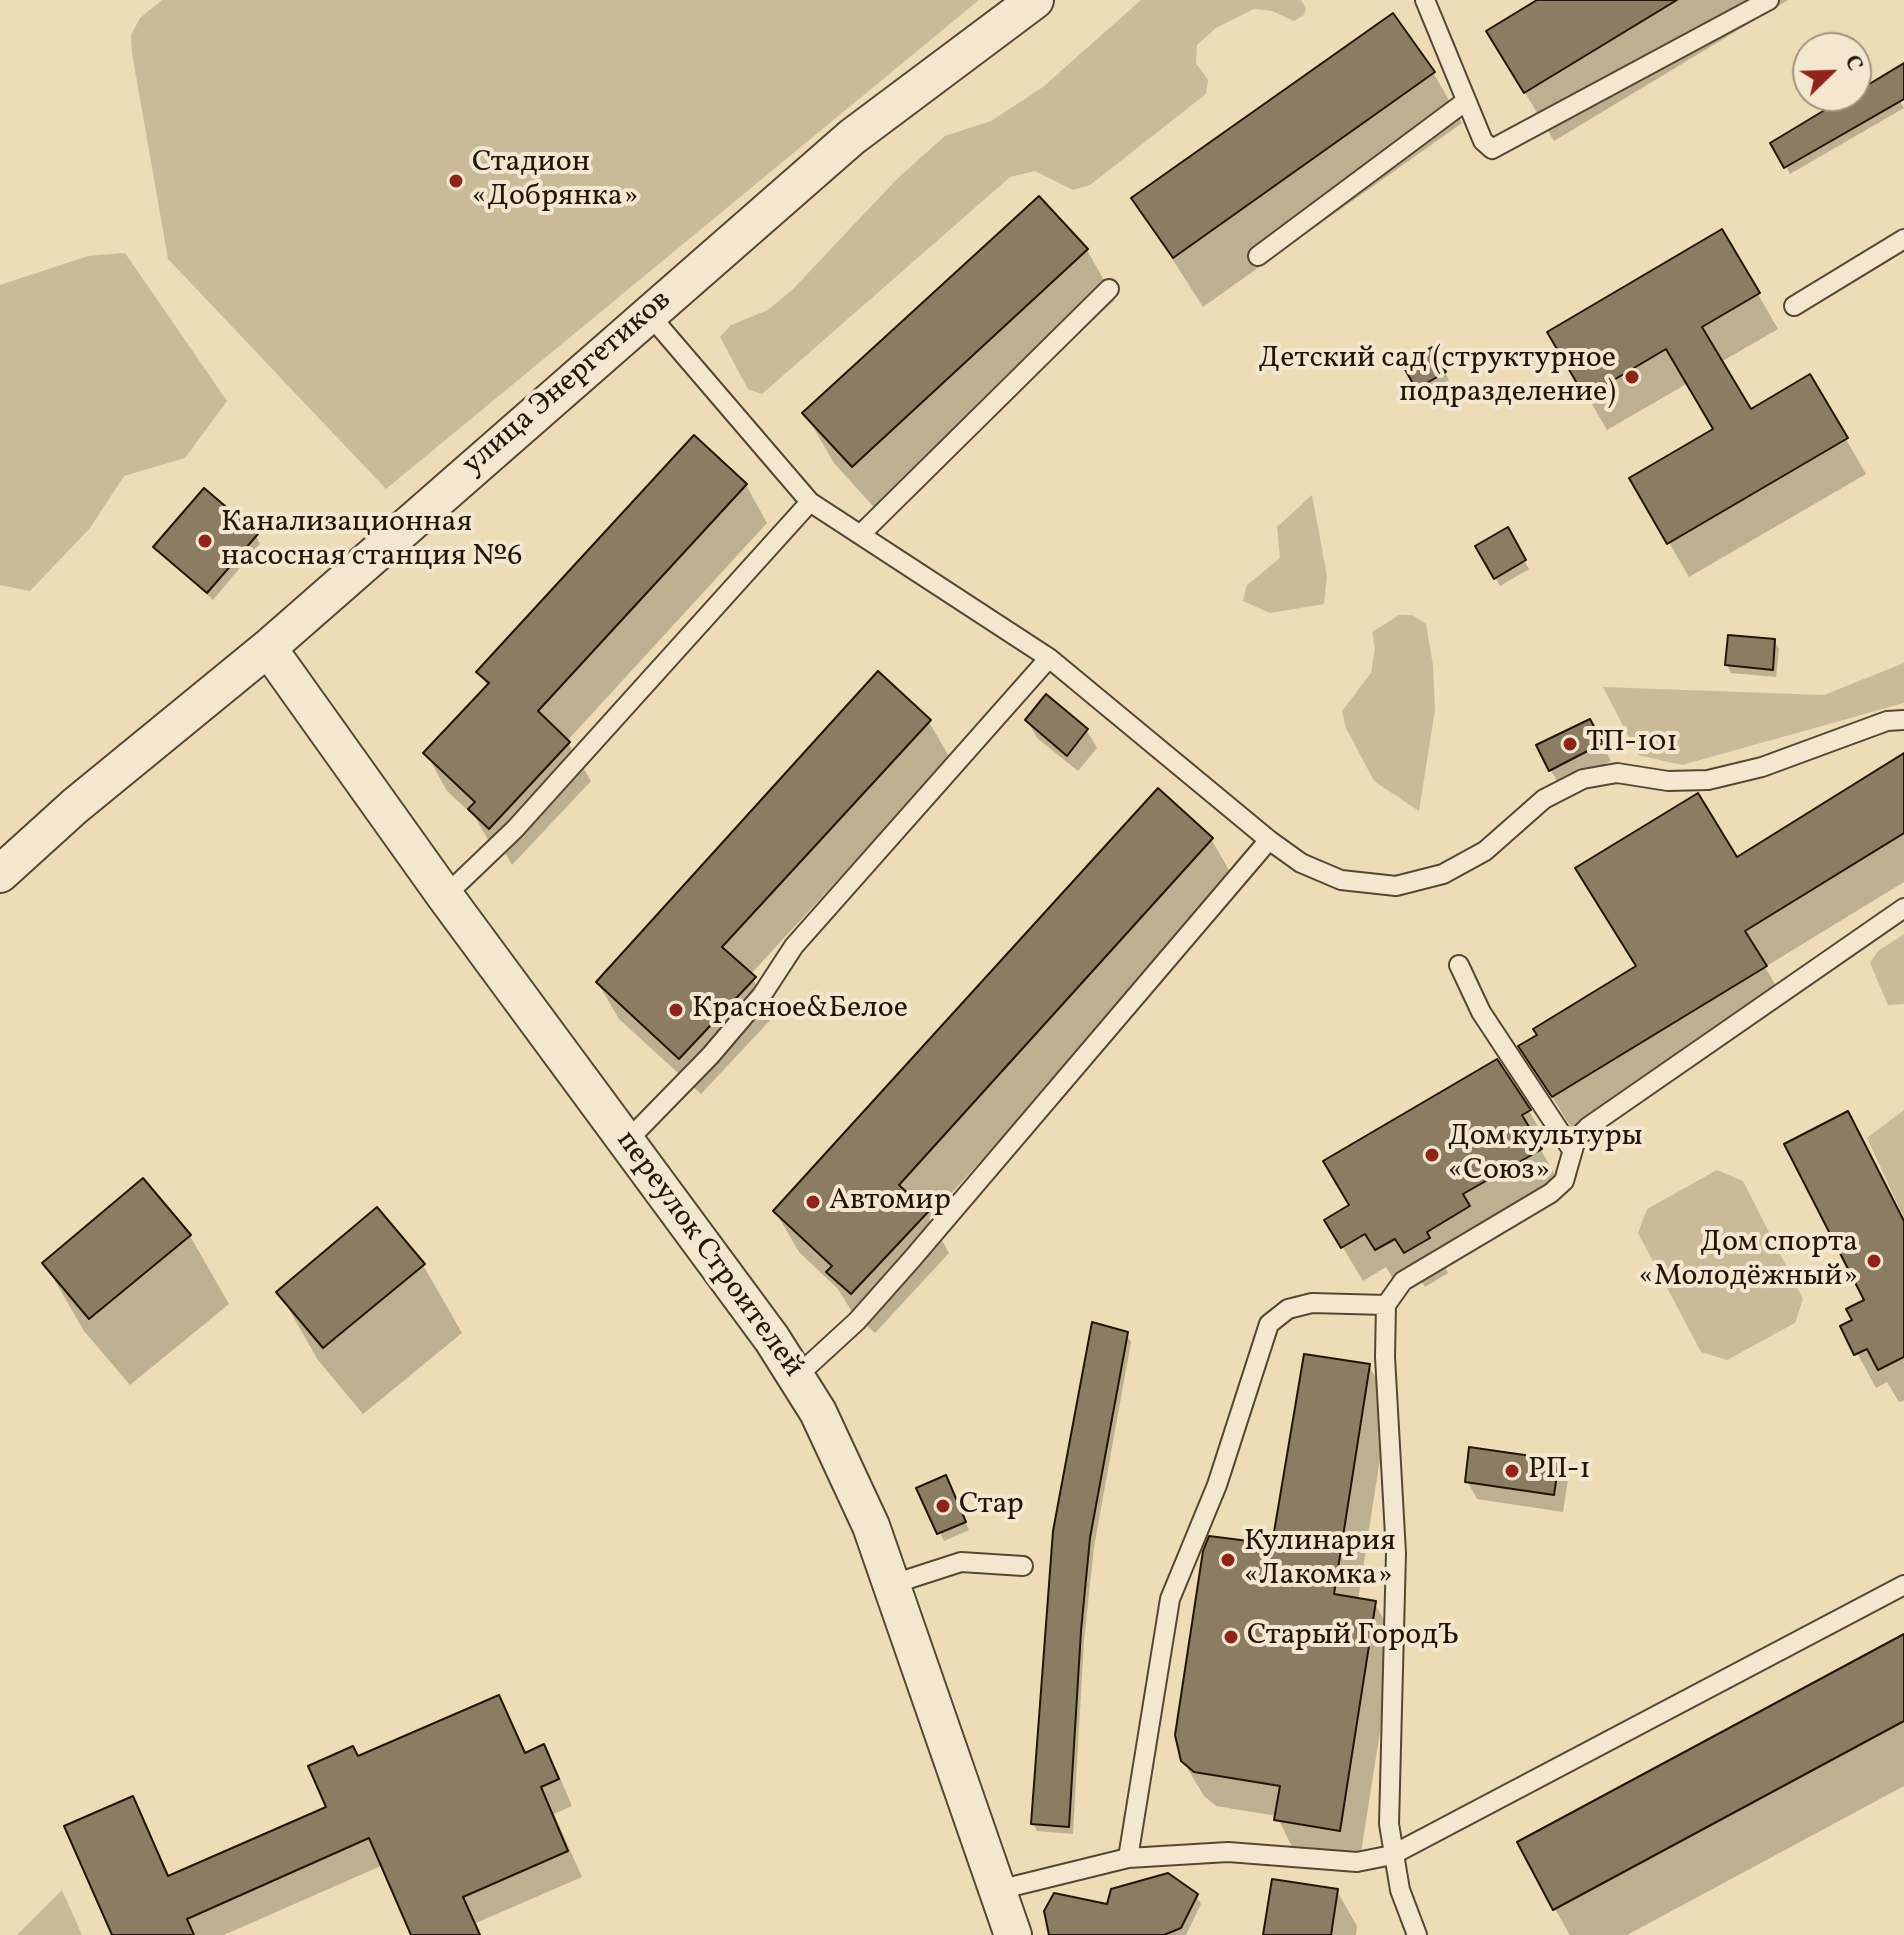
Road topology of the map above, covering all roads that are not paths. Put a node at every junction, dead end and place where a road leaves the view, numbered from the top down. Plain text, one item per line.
1 (1035, 0) edge
2 (1425, 0) edge
3 (1769, 0) edge
4 (1466, 101) junction
5 (1904, 239) edge
6 (1258, 256) dead end
7 (1109, 289) dead end
8 (1794, 306) dead end
9 (648, 313) junction
10 (810, 502) junction
11 (862, 533) junction
12 (268, 648) junction
13 (1049, 658) junction
14 (1904, 720) edge
15 (1269, 840) junction
16 (0, 874) edge
17 (445, 896) junction
18 (1904, 908) edge
19 (1459, 965) dead end
20 (627, 1141) junction
21 (1572, 1150) junction
22 (1386, 1305) junction
23 (796, 1377) junction
24 (1023, 1566) dead end
25 (890, 1585) junction
26 (1904, 1585) edge
27 (1392, 1855) junction
28 (1128, 1858) junction
29 (998, 1890) junction
30 (1013, 1935) edge
31 (1417, 1935) edge

1 - 9 street, улица Энергетиков
2 - 4 lane
3 - 4 lane
4 - 6 lane
5 - 8 lane
7 - 11 lane
9 - 10 lane
9 - 12 street, улица Энергетиков
10 - 11 lane
10 - 17 lane
11 - 13 lane
12 - 16 street, улица Энергетиков
12 - 17 street, переулок Строителей
13 - 15 lane
13 - 20 lane
14 - 15 lane
15 - 23 lane
17 - 20 street, переулок Строителей
18 - 21 lane
19 - 21 lane
20 - 23 street, переулок Строителей
21 - 22 lane
22 - 27 lane
22 - 28 lane
23 - 25 street, переулок Строителей
24 - 25 lane
25 - 29 street, переулок Строителей
26 - 27 lane
27 - 28 lane
27 - 31 lane
28 - 29 lane
29 - 30 street, переулок Строителей

